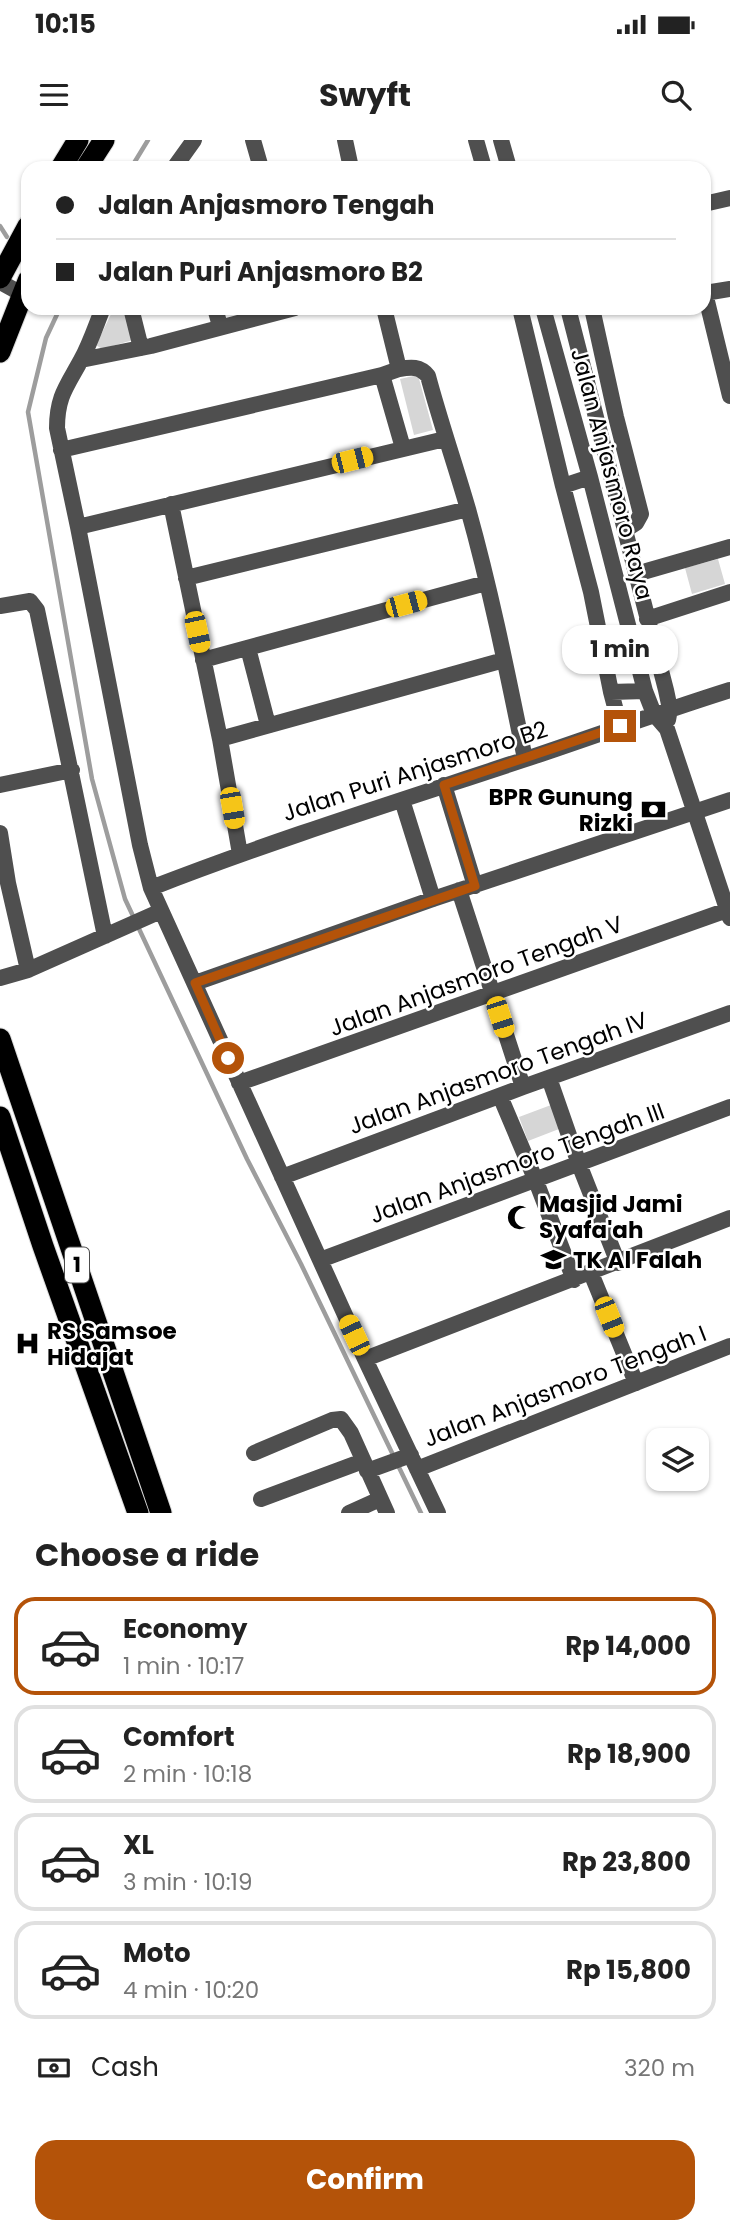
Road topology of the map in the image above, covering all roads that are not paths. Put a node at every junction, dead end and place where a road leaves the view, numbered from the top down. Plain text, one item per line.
1 (78, 140) edge
2 (104, 140) edge
3 (194, 140) edge
4 (253, 140) edge
5 (345, 140) edge
6 (476, 140) edge
7 (501, 140) edge
8 (65, 161) edge
9 (90, 161) edge
10 (180, 161) edge
11 (259, 161) edge
12 (350, 161) edge
13 (482, 161) edge
14 (507, 161) edge
15 (730, 198) edge
16 (711, 202) edge
17 (21, 240) edge
18 (0, 280) edge
19 (21, 287) edge
20 (730, 289) edge
21 (711, 290) edge
22 (21, 298) edge
23 (100, 315) edge
24 (133, 315) edge
25 (217, 315) edge
26 (267, 315) edge
27 (386, 315) edge
28 (522, 315) edge
29 (545, 315) edge
30 (570, 315) edge
31 (593, 315) edge
32 (710, 315) edge
33 (220, 327) junction
34 (141, 348) junction
35 (0, 352) edge
36 (81, 360) junction
37 (605, 363) junction
38 (583, 367) junction
39 (399, 369) junction
40 (382, 375) junction
41 (730, 396) edge
42 (616, 417) junction
43 (598, 422) junction
44 (445, 439) junction
45 (403, 448) junction
46 (61, 450) junction
47 (629, 469) junction
48 (611, 474) junction
49 (590, 477) junction
50 (563, 485) junction
51 (171, 505) junction
52 (468, 509) junction
53 (78, 527) junction
54 (625, 530) junction
55 (730, 547) edge
56 (636, 574) junction
57 (186, 578) junction
58 (486, 583) junction
59 (730, 592) edge
60 (0, 606) edge
61 (647, 619) junction
62 (248, 648) junction
63 (203, 660) junction
64 (505, 660) junction
65 (730, 690) edge
66 (645, 691) junction
67 (611, 692) junction
68 (670, 709) junction
69 (654, 714) junction
70 (268, 725) junction
71 (620, 726) junction
72 (667, 729) junction
73 (220, 738) junction
74 (525, 759) junction
75 (72, 770) junction
76 (0, 785) edge
77 (444, 785) junction
78 (402, 800) junction
79 (730, 800) edge
80 (694, 812) junction
81 (0, 833) edge
82 (240, 854) junction
83 (152, 888) junction
84 (467, 888) junction
85 (433, 899) junction
86 (156, 913) junction
87 (729, 913) edge
88 (110, 934) junction
89 (28, 970) junction
90 (0, 978) edge
91 (195, 983) junction
92 (493, 994) junction
93 (730, 1013) edge
94 (0, 1040) edge
95 (549, 1078) junction
96 (239, 1083) junction
97 (523, 1087) junction
98 (500, 1096) junction
99 (730, 1107) edge
100 (0, 1117) edge
101 (579, 1164) junction
102 (282, 1177) junction
103 (536, 1181) junction
104 (730, 1218) edge
105 (320, 1260) junction
106 (618, 1263) junction
107 (591, 1273) junction
108 (573, 1280) junction
109 (730, 1346) edge
110 (365, 1359) junction
111 (636, 1383) junction
112 (254, 1453) dead end
113 (414, 1462) junction
114 (365, 1466) junction
115 (261, 1499) dead end
116 (384, 1506) edge
117 (138, 1513) edge
118 (161, 1513) edge
119 (349, 1513) edge
120 (438, 1513) edge

1 - 8 highway
2 - 9 highway
3 - 10 street
4 - 11 street
5 - 12 street
6 - 13 street
7 - 14 street
15 - 16 street
17 - 18 highway
18 - 19 street
20 - 21 street
22 - 35 highway
23 - 36 street
24 - 34 street
25 - 33 street
26 - 33 street
27 - 39 street
28 - 50 street
29 - 49 street, Jalan Anjasmoro Raya
30 - 38 street, Jalan Anjasmoro Raya
31 - 37 street
32 - 41 street
33 - 34 street
34 - 36 street
36 - 46 street
37 - 38 street
37 - 42 street
38 - 43 street, Jalan Anjasmoro Raya
39 - 40 street
39 - 44 street
40 - 45 street
40 - 46 street
42 - 43 street
42 - 47 street
43 - 48 street, Jalan Anjasmoro Raya
44 - 45 street
44 - 52 street
45 - 51 street
46 - 53 street
47 - 48 street
47 - 54 street
48 - 54 street, Jalan Anjasmoro Raya
49 - 50 street
49 - 66 street, Jalan Anjasmoro Raya
50 - 67 street
51 - 53 street
51 - 57 street
52 - 57 street
52 - 58 street
53 - 83 street
54 - 56 street, Jalan Anjasmoro Raya
55 - 56 street
56 - 61 street, Jalan Anjasmoro Raya
57 - 63 street
58 - 62 street
58 - 64 street
59 - 61 street
60 - 75 street
61 - 68 street, Jalan Anjasmoro Raya
62 - 63 street
62 - 70 street
63 - 73 street
64 - 70 street
64 - 74 street
65 - 68 street, Jalan Puri Anjasmoro B2
66 - 67 street
66 - 69 street, Jalan Anjasmoro Raya
67 - 71 street
68 - 69 street, Jalan Puri Anjasmoro B2
68 - 72 street, Jalan Anjasmoro Raya
69 - 71 street, Jalan Puri Anjasmoro B2
69 - 72 street, Jalan Anjasmoro Raya
70 - 73 street
71 - 74 street, Jalan Puri Anjasmoro B2
72 - 80 street, Jalan Anjasmoro Raya
73 - 82 street
74 - 77 street, Jalan Puri Anjasmoro B2
75 - 76 street
75 - 88 street
77 - 78 street, Jalan Puri Anjasmoro B2
77 - 84 street
78 - 82 street, Jalan Puri Anjasmoro B2
78 - 85 street
79 - 80 street
80 - 84 street
80 - 87 street, Jalan Anjasmoro Raya
81 - 89 street
82 - 83 street, Jalan Puri Anjasmoro B2
83 - 86 street
84 - 85 street
84 - 92 street
85 - 91 street
86 - 88 street
86 - 91 street
87 - 92 street, Jalan Anjasmoro Tengah V
88 - 89 street
89 - 90 street
91 - 96 street
92 - 96 street, Jalan Anjasmoro Tengah V
92 - 97 street
93 - 95 street, Jalan Anjasmoro Tengah IV
94 - 118 highway, 1
95 - 97 street, Jalan Anjasmoro Tengah IV
95 - 101 street
96 - 102 street
97 - 98 street, Jalan Anjasmoro Tengah IV
98 - 102 street, Jalan Anjasmoro Tengah IV
98 - 103 street
99 - 101 street, Jalan Anjasmoro Tengah III
100 - 117 highway, 1
101 - 103 street, Jalan Anjasmoro Tengah III
101 - 106 street
102 - 105 street
103 - 105 street, Jalan Anjasmoro Tengah III
103 - 108 street
104 - 106 street
105 - 110 street
106 - 107 street
107 - 108 street
107 - 111 street
108 - 110 street
109 - 111 street, Jalan Anjasmoro Tengah I
110 - 113 street
111 - 113 street, Jalan Anjasmoro Tengah I
112 - 114 street
113 - 114 street, Jalan Anjasmoro Tengah I
113 - 120 street
114 - 115 street, Jalan Anjasmoro Tengah I
114 - 116 street
116 - 119 street

